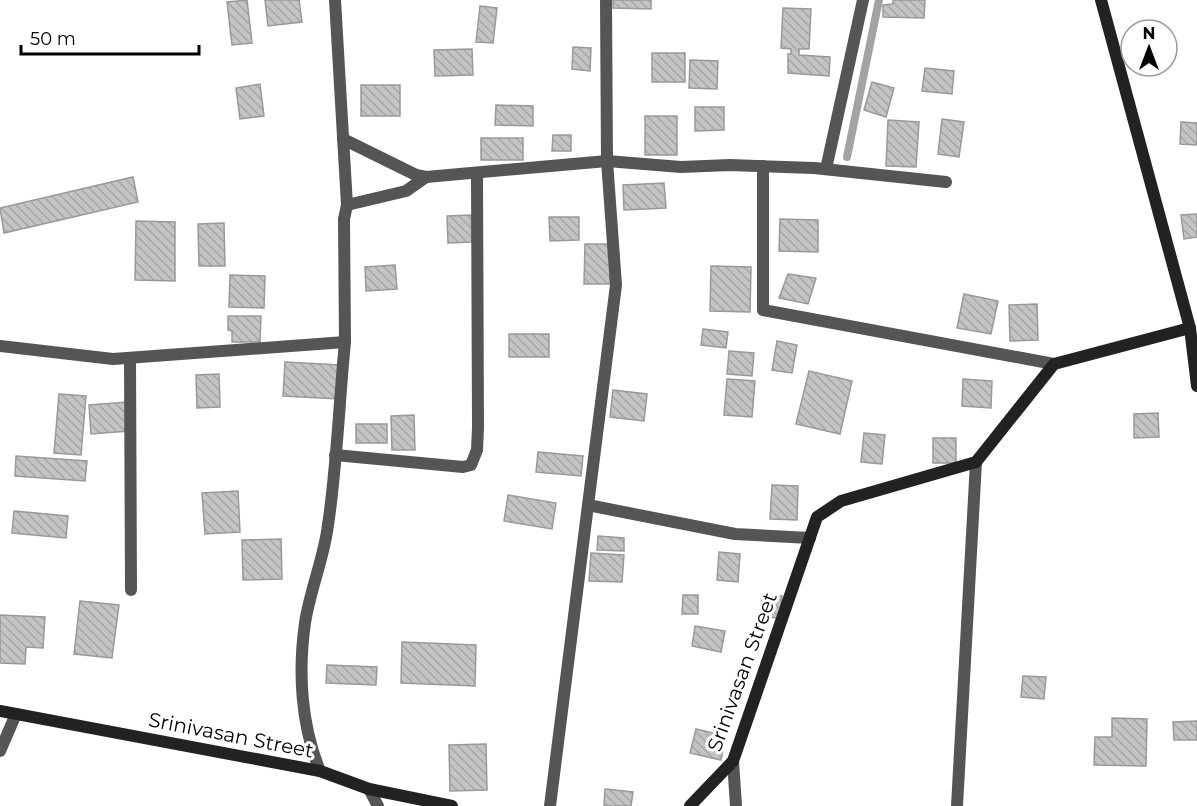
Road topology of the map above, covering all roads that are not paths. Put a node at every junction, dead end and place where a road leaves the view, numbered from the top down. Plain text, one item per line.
1 (335, 0) edge
2 (606, 0) edge
3 (863, 0) edge
4 (1100, 0) edge
5 (343, 139) junction
6 (607, 160) junction
7 (763, 166) junction
8 (826, 169) junction
9 (477, 174) junction
10 (426, 177) junction
11 (946, 182) dead end
12 (347, 206) junction
13 (1194, 327) edge
14 (345, 342) junction
15 (0, 346) edge
16 (130, 358) junction
17 (1054, 364) junction
18 (1197, 386) edge
19 (335, 455) junction
20 (976, 462) junction
21 (588, 505) junction
22 (810, 538) junction
23 (132, 590) dead end
24 (0, 711) edge
25 (16, 714) junction
26 (0, 751) edge
27 (733, 761) junction
28 (320, 771) junction
29 (369, 789) junction
30 (378, 806) edge
31 (452, 806) edge
32 (550, 806) edge
33 (690, 806) edge
34 (736, 806) edge
35 (957, 806) edge

1 - 5 street
2 - 6 street
3 - 8 street
4 - 13 street
5 - 10 street
5 - 12 street
6 - 7 street
6 - 9 street
6 - 21 street
7 - 8 street
7 - 17 street
8 - 11 street
9 - 10 street
9 - 19 street
10 - 12 street
12 - 14 street
13 - 17 street
13 - 18 street
14 - 16 street
14 - 19 street
15 - 16 street
16 - 23 street
17 - 20 street
19 - 28 street
20 - 22 street, Srinivasan Street
20 - 35 street
21 - 22 street
21 - 32 street
22 - 27 street, Srinivasan Street
24 - 25 street, Srinivasan Street
25 - 26 street
25 - 28 street, Srinivasan Street
27 - 33 street, Srinivasan Street
27 - 34 street
28 - 29 street, Srinivasan Street
29 - 30 street
29 - 31 street, Srinivasan Street

